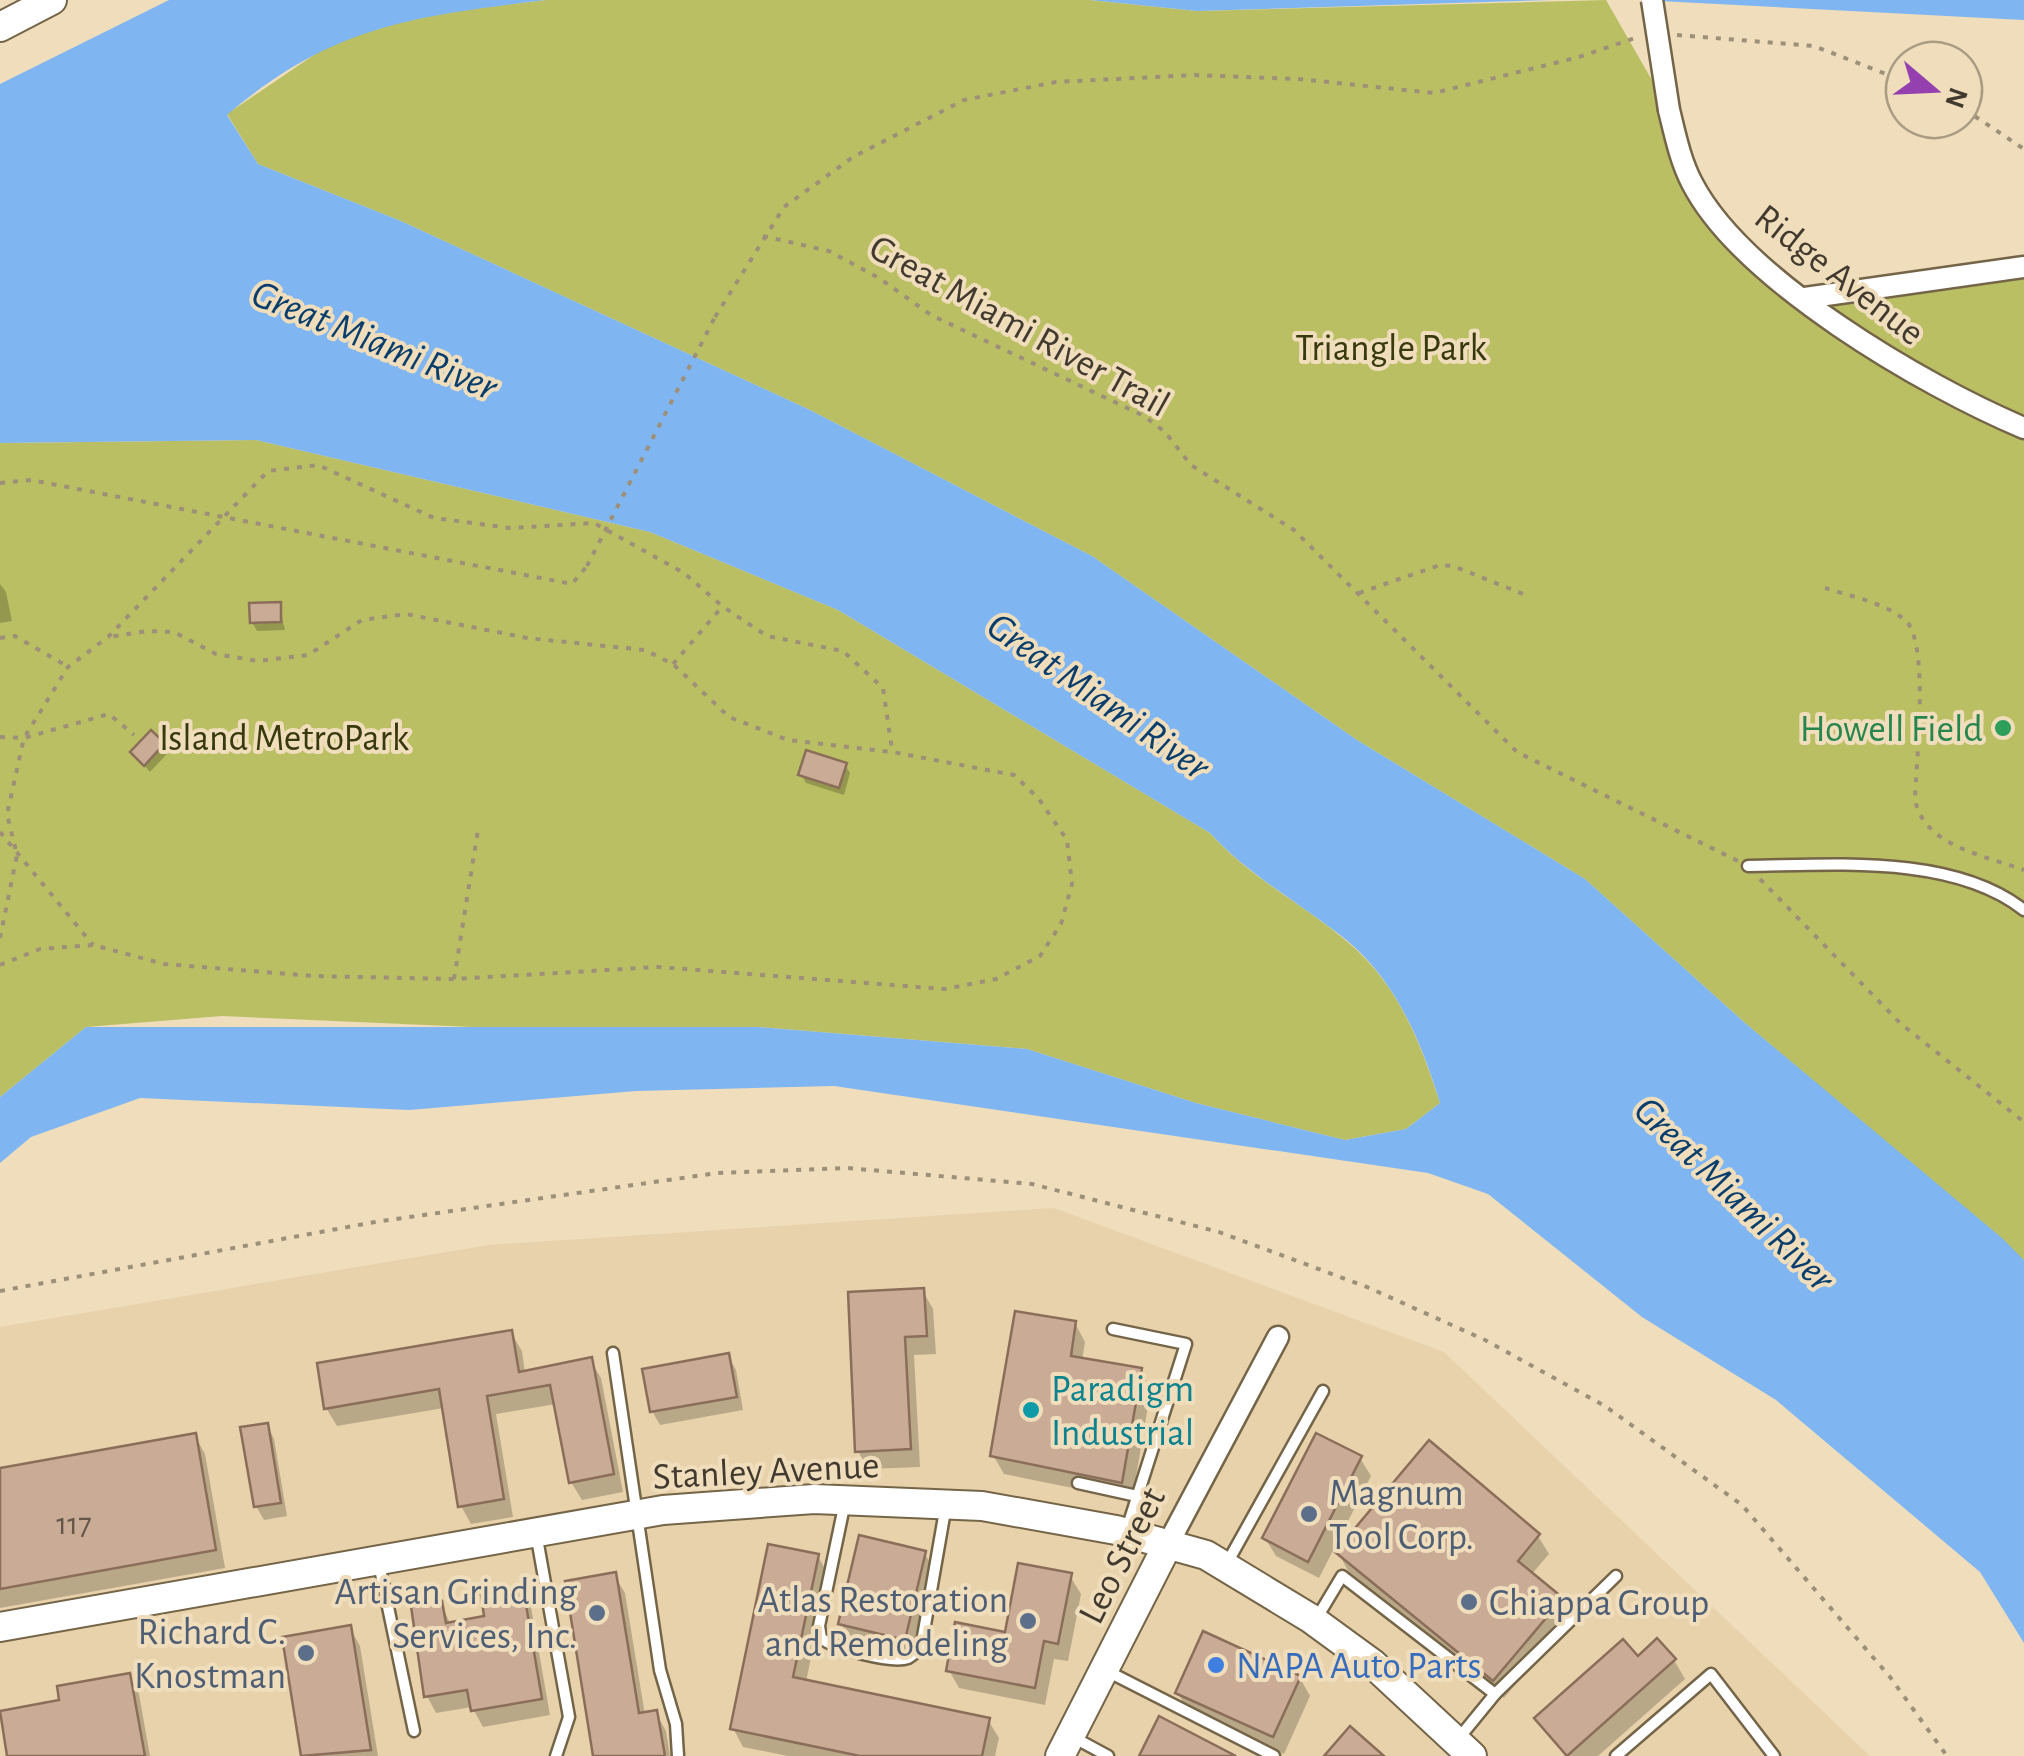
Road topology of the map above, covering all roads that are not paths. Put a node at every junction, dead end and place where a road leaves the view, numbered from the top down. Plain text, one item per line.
1 (52, 0) edge
2 (1652, 0) edge
3 (9, 15) edge
4 (2024, 267) edge
5 (1806, 298) junction
6 (2024, 428) edge
7 (1748, 866) road end
8 (2024, 910) edge
9 (1114, 1328) dead end
10 (1278, 1337) dead end
11 (613, 1353) dead end
12 (1323, 1391) dead end
13 (1078, 1483) dead end
14 (1138, 1496) junction
15 (846, 1500) junction
16 (946, 1504) junction
17 (637, 1514) junction
18 (536, 1532) junction
19 (1126, 1533) junction
20 (1168, 1544) junction
21 (378, 1563) junction
22 (1225, 1566) junction
23 (1616, 1576) dead end
24 (1314, 1621) junction
25 (0, 1627) edge
26 (1104, 1669) junction
27 (1495, 1694) junction
28 (414, 1731) dead end
29 (1065, 1746) edge
30 (1464, 1748) edge
31 (556, 1756) edge
32 (678, 1756) edge
33 (1108, 1756) edge
34 (1274, 1756) edge
35 (1616, 1756) edge
36 (1774, 1756) edge

1 - 3 street
2 - 5 street, Ridge Avenue, bridge
4 - 5 street
5 - 6 street, Ridge Avenue
7 - 8 lane
9 - 14 lane
10 - 20 street, Leo Street
11 - 17 lane
12 - 22 lane
13 - 14 lane
14 - 19 lane
15 - 16 street, Stanley Avenue
15 - 16 lane
15 - 17 street, Stanley Avenue
16 - 19 street, Stanley Avenue
17 - 18 street, Stanley Avenue
17 - 32 lane
18 - 21 street, Stanley Avenue
18 - 31 lane
19 - 20 street, Stanley Avenue
20 - 22 street, Stanley Avenue
20 - 26 street, Leo Street
21 - 25 street, Stanley Avenue
21 - 28 lane
22 - 24 street, Stanley Avenue
23 - 27 lane
24 - 27 lane
24 - 30 street, Stanley Avenue
26 - 29 street, Leo Street
26 - 34 lane
27 - 30 lane
29 - 33 lane
35 - 36 lane

